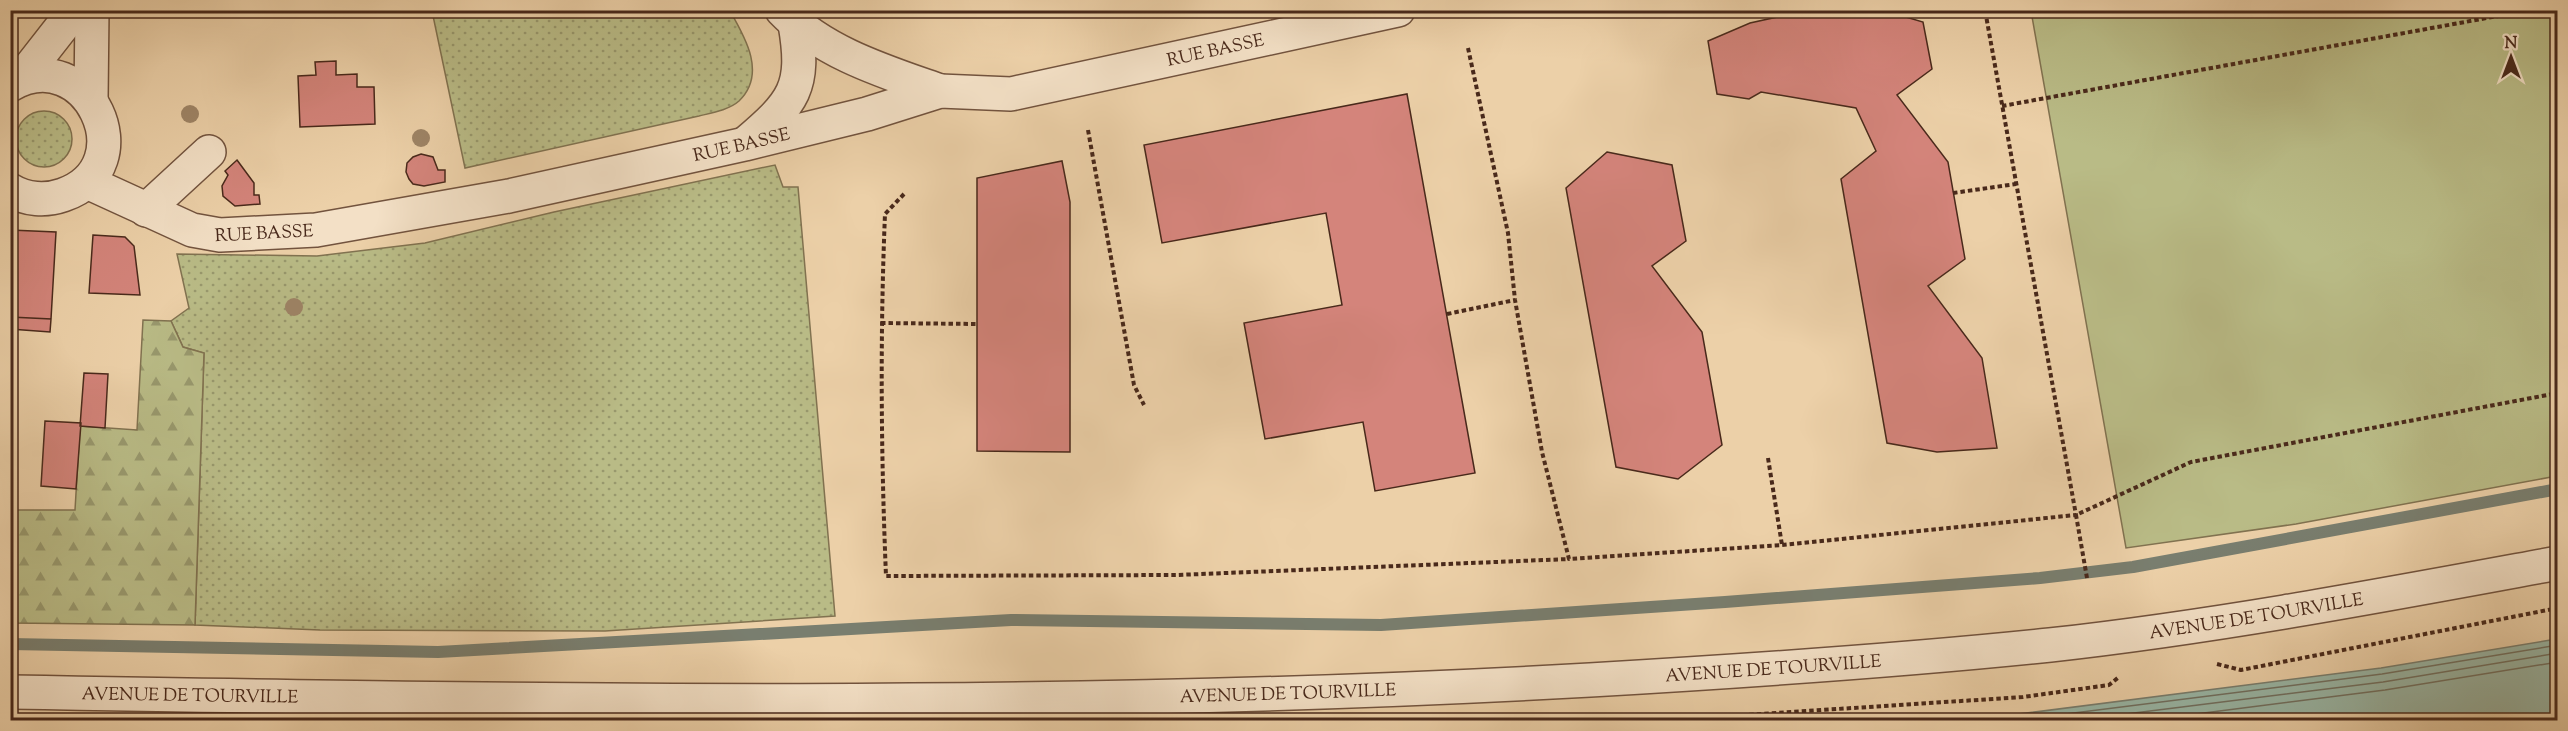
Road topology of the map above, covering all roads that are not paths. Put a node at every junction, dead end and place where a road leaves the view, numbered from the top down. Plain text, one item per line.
1 (75, 10) edge
2 (92, 10) edge
3 (1398, 10) edge
4 (788, 17) edge
5 (1321, 19) edge
6 (16, 82) edge
7 (940, 91) junction
8 (91, 99) junction
9 (745, 144) junction
10 (209, 152) dead end
11 (87, 182) junction
12 (10, 190) edge
13 (146, 210) junction
14 (2558, 563) edge
15 (10, 692) edge

1 - 6 street
2 - 8 street
3 - 5 street, RUE BASSE
4 - 7 street
4 - 9 street
5 - 7 street, RUE BASSE
6 - 8 street
7 - 9 street, RUE BASSE
8 - 11 street
9 - 13 street, RUE BASSE
10 - 13 street
11 - 12 street
11 - 13 street, RUE BASSE
14 - 15 street, AVENUE DE TOURVILLE

